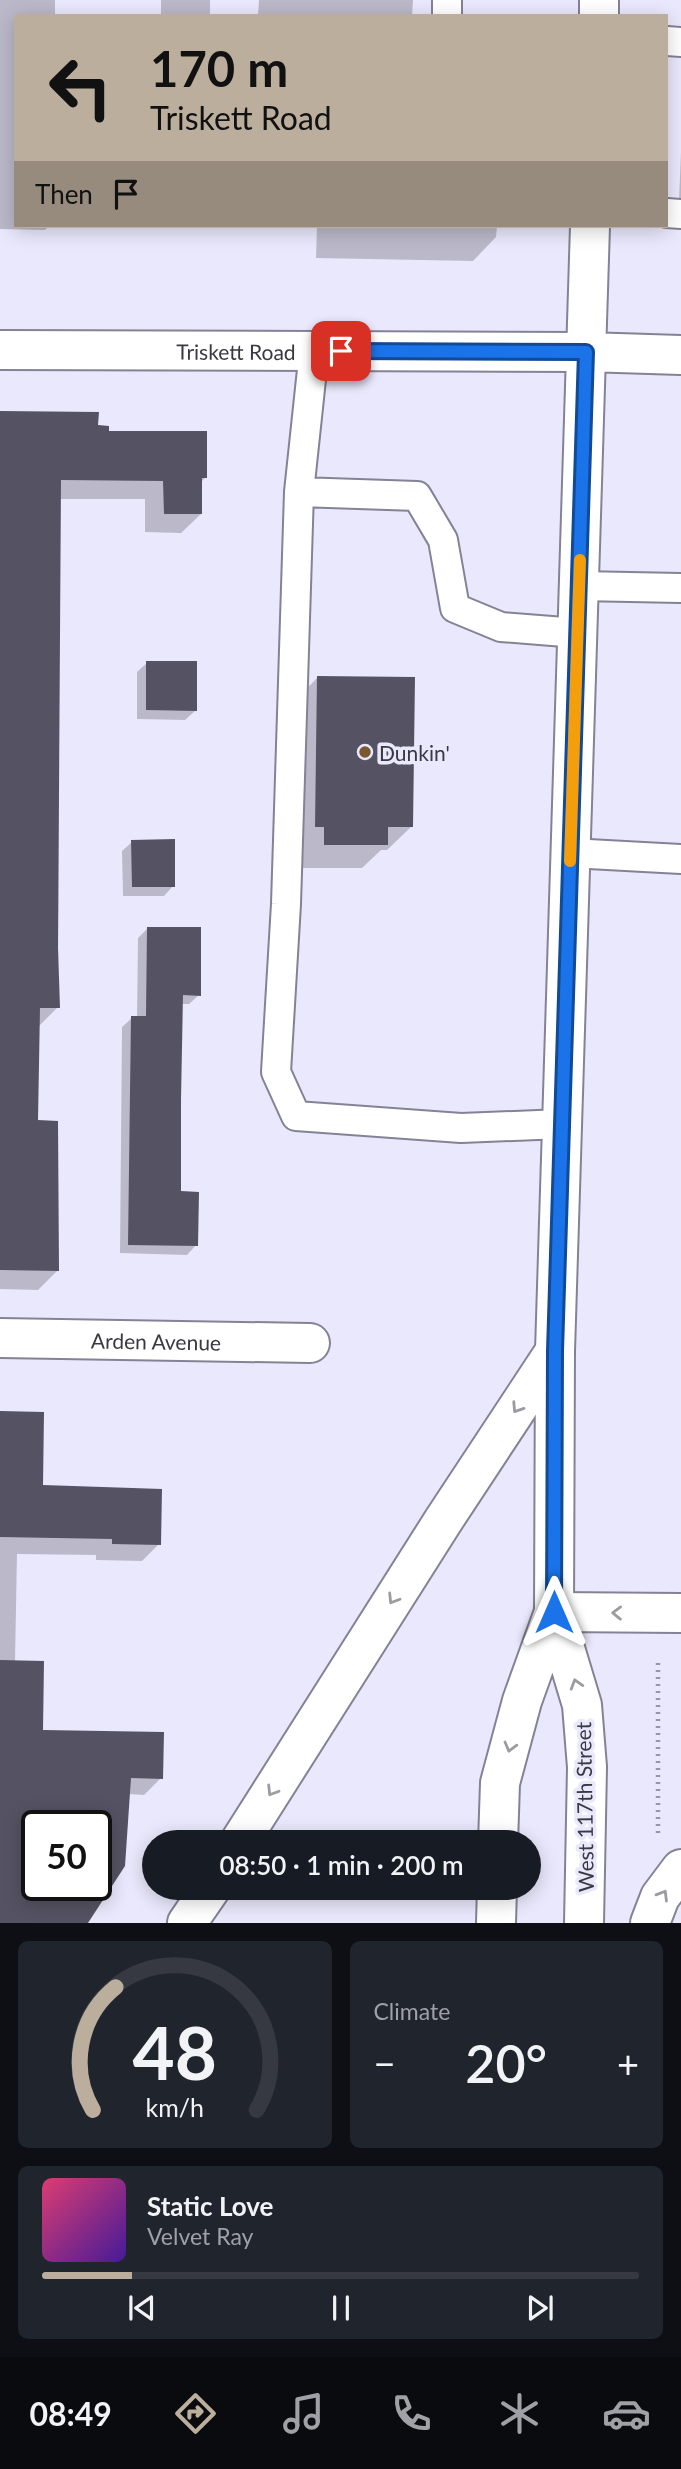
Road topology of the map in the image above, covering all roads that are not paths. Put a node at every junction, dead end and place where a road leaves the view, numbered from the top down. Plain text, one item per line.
1 (590, 228) edge
2 (0, 350) edge
3 (314, 351) junction
4 (586, 352) junction
5 (681, 355) edge
6 (299, 492) junction
7 (579, 586) junction
8 (681, 588) edge
9 (577, 633) junction
10 (570, 853) junction
11 (681, 859) edge
12 (562, 1124) junction
13 (0, 1338) edge
14 (310, 1343) dead end
15 (555, 1351) junction
16 (554, 1612) junction
17 (681, 1613) edge
18 (247, 1830) edge
19 (498, 1830) edge
20 (669, 1857) edge
21 (203, 1900) edge
22 (497, 1900) edge
23 (187, 1923) edge
24 (496, 1923) edge
25 (584, 1923) edge
26 (650, 1923) edge

1 - 4 main road, West 117th Street
2 - 3 main road, Triskett Road
3 - 4 main road, Triskett Road
3 - 6 lane
4 - 5 main road, Triskett Road
4 - 7 main road, West 117th Street
6 - 9 lane
6 - 12 lane
7 - 8 lane
7 - 9 main road, West 117th Street
9 - 10 main road, West 117th Street
10 - 11 lane
10 - 12 main road, West 117th Street
12 - 15 main road, West 117th Street
13 - 14 main road, Arden Avenue
15 - 16 main road, West 117th Street
15 -> 18 main road
17 -> 16 main road
16 -> 19 main road, West 117th Street
25 -> 16 main road, West 117th Street
26 -> 20 main road
21 - 23 main road
22 - 24 main road

